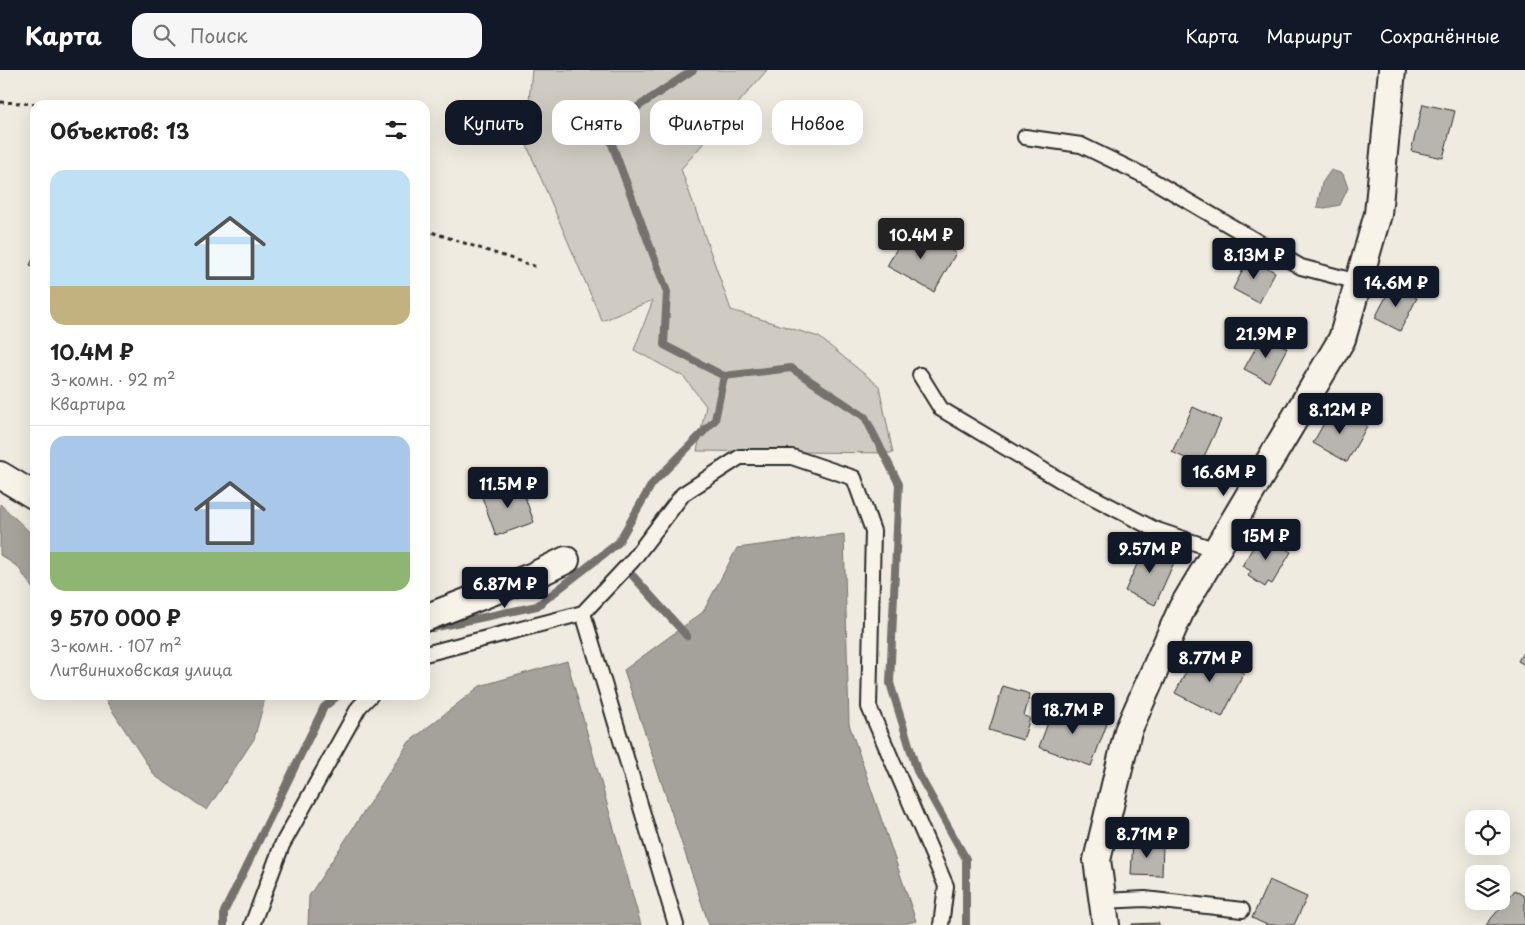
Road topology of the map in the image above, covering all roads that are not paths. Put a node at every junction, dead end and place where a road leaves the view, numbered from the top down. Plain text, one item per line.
1 (1392, 70) edge
2 (1025, 137) dead end
3 (1358, 282) junction
4 (920, 375) dead end
5 (0, 475) edge
6 (30, 493) edge
7 (1216, 550) junction
8 (566, 560) dead end
9 (583, 613) junction
10 (430, 616) edge
11 (430, 653) edge
12 (366, 700) edge
13 (1242, 910) dead end
14 (1104, 913) edge
15 (252, 925) edge
16 (676, 925) edge
17 (941, 925) edge

1 - 3 street
2 - 3 lane
3 - 7 street
4 - 7 lane
5 - 6 street
7 - 14 street
8 - 10 street
9 - 11 lane
9 - 16 lane
9 - 17 lane
12 - 15 lane
13 - 14 lane

